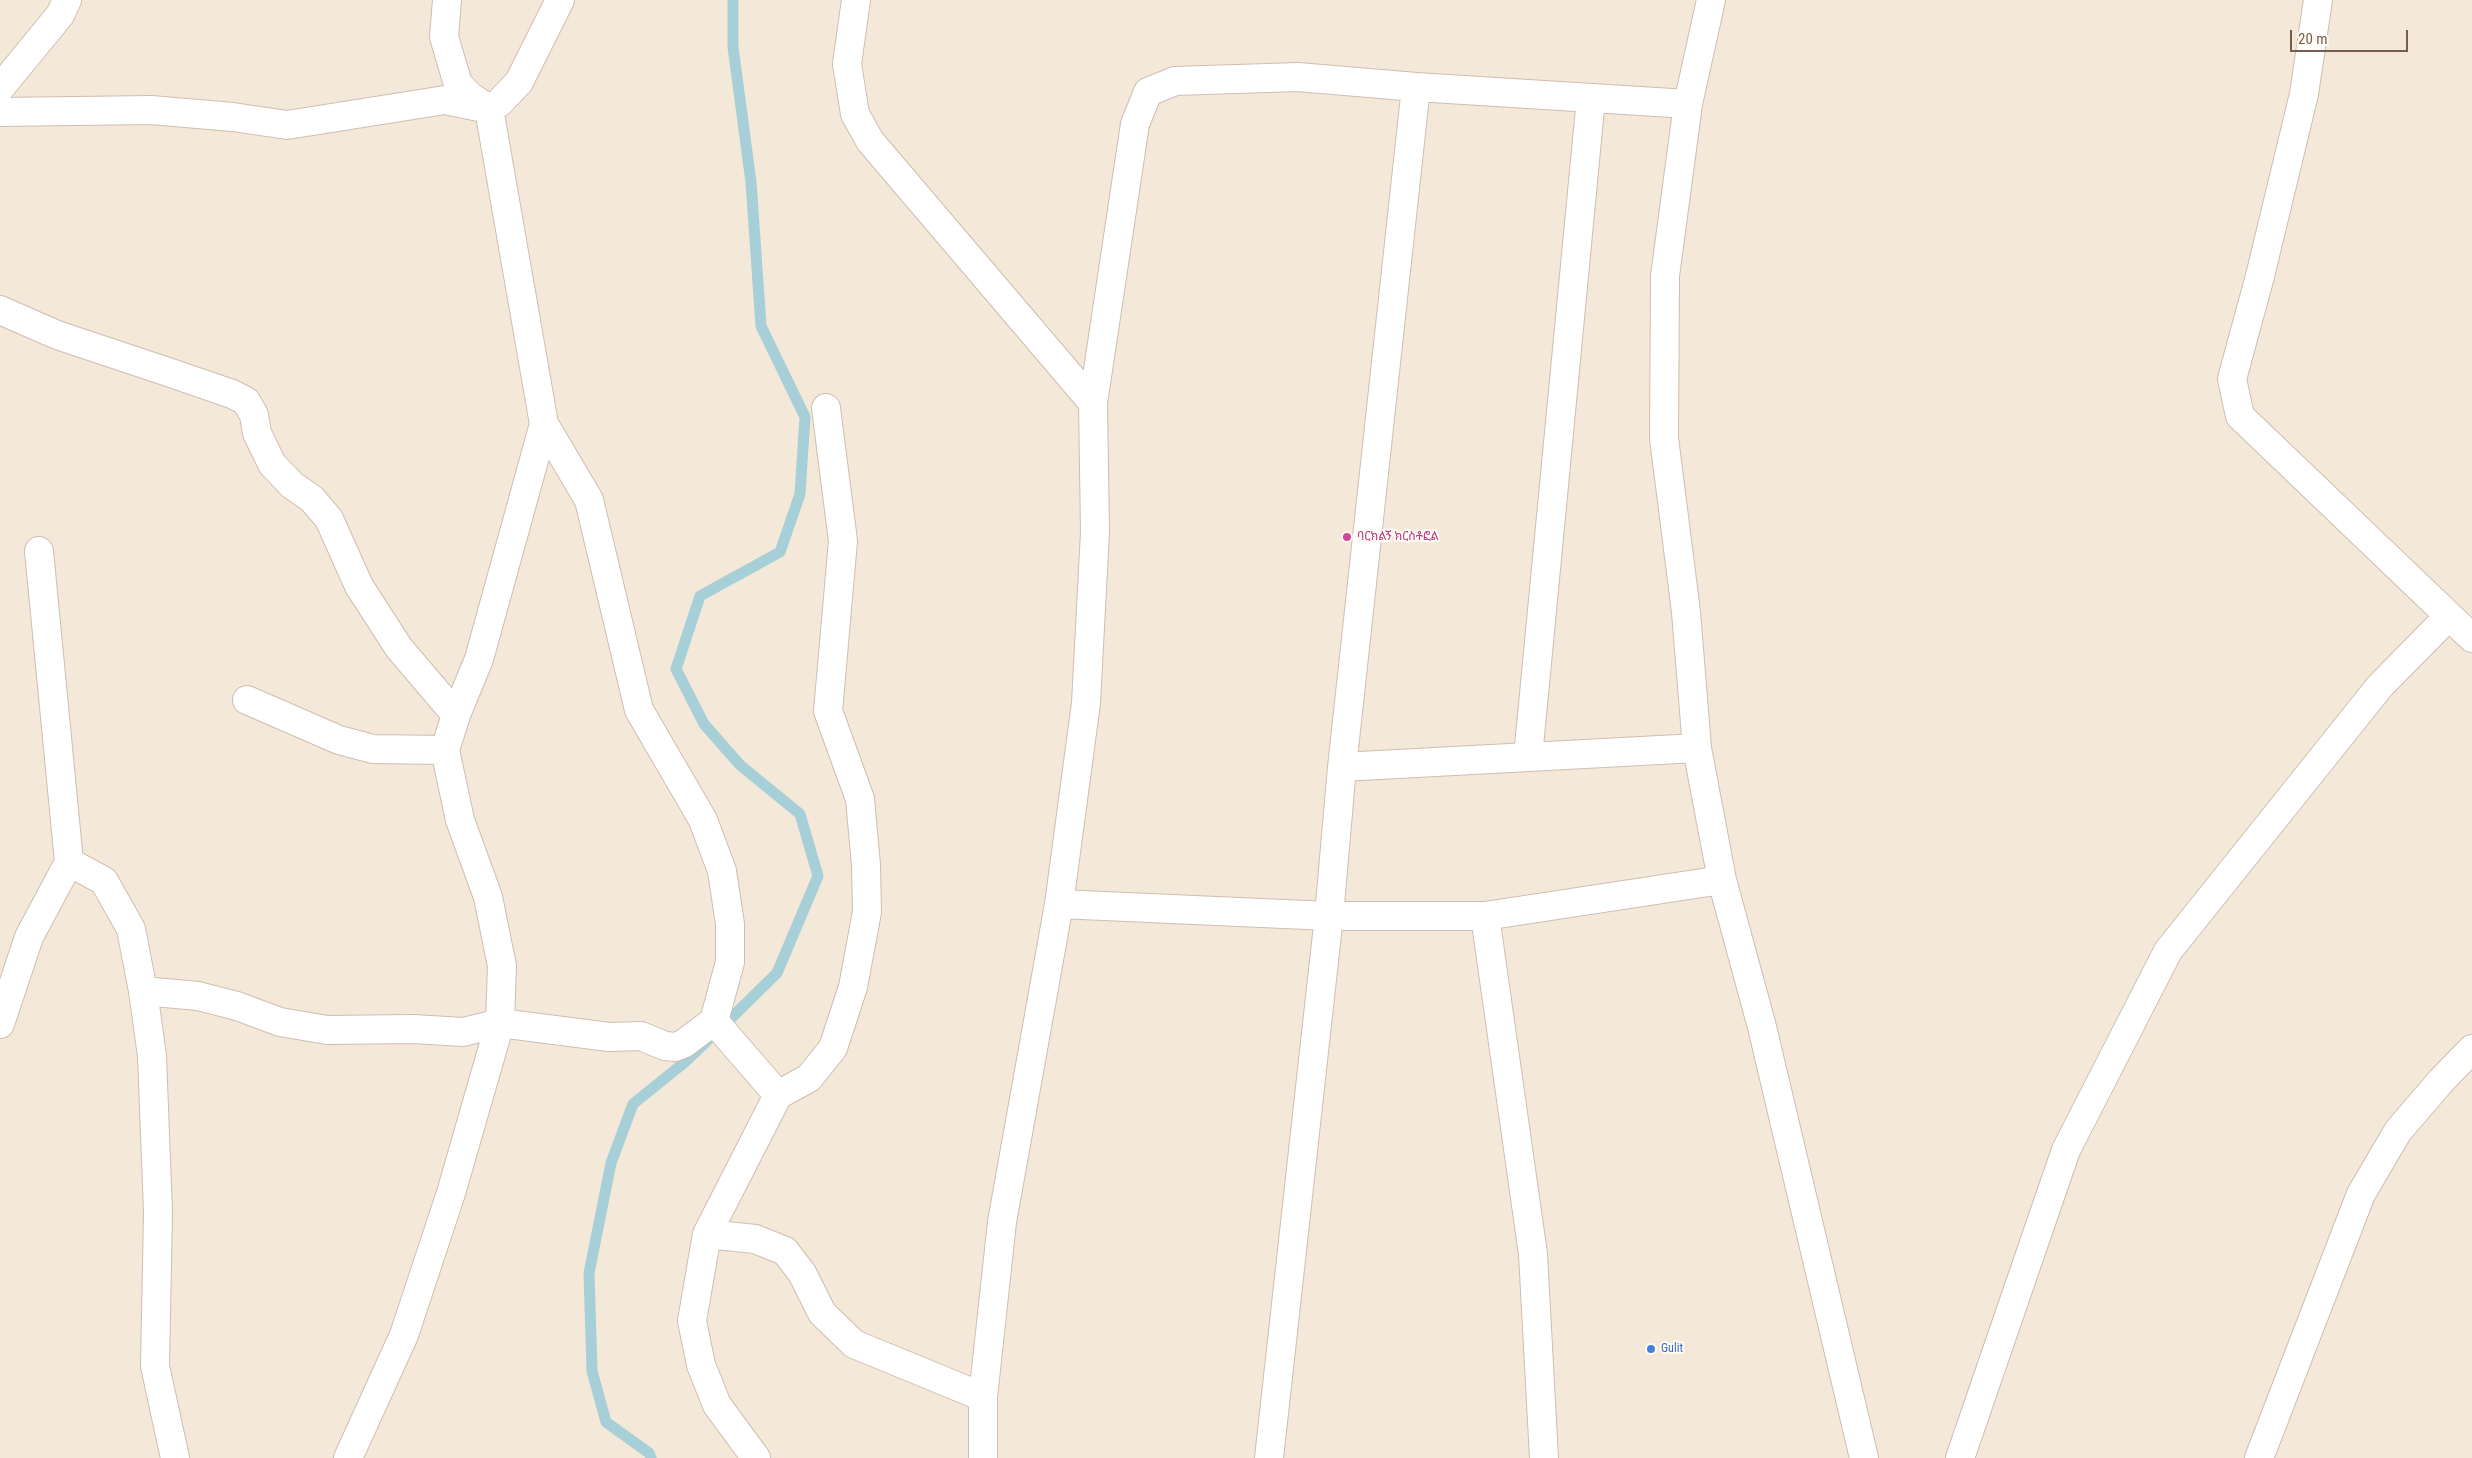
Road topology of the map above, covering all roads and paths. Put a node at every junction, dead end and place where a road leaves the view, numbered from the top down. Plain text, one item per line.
1 (67, 0) edge
2 (447, 0) edge
3 (560, 0) edge
4 (856, 0) edge
5 (1711, 0) edge
6 (2318, 0) edge
7 (1416, 87) junction
8 (0, 88) edge
9 (1591, 98) junction
10 (1688, 104) junction
11 (489, 109) junction
12 (0, 112) edge
13 (0, 310) edge
14 (1093, 403) junction
15 (826, 408) dead end
16 (544, 424) junction
17 (38, 552) dead end
18 (2450, 616) junction
19 (2472, 638) edge
20 (246, 700) dead end
21 (456, 715) junction
22 (1697, 748) junction
23 (445, 750) junction
24 (1528, 757) junction
25 (1342, 767) junction
26 (70, 862) junction
27 (1722, 880) junction
28 (1059, 904) junction
29 (1329, 916) junction
30 (1485, 916) junction
31 (143, 991) junction
32 (714, 1021) junction
33 (500, 1023) junction
34 (0, 1024) edge
35 (2472, 1049) edge
36 (778, 1095) junction
37 (707, 1234) junction
38 (983, 1397) junction
39 (175, 1458) edge
40 (348, 1458) edge
41 (756, 1458) edge
42 (983, 1458) edge
43 (1269, 1458) edge
44 (1544, 1458) edge
45 (1864, 1458) edge
46 (1960, 1458) edge
47 (2259, 1458) edge

1 - 8 street
2 - 11 street
3 - 11 street
4 - 14 street
5 - 10 street
6 - 18 street
7 - 9 street
7 - 14 street
7 - 25 street
9 - 10 street
9 - 24 street
10 - 22 street
11 - 12 street
11 - 16 street
13 - 21 street
14 - 28 street
15 - 36 street
16 - 21 street
16 - 32 street
17 - 26 street
18 - 19 street
18 - 46 street
20 - 23 street
21 - 23 street
22 - 24 street
22 - 27 street
23 - 33 street
24 - 25 street
25 - 29 street
26 - 31 street
26 - 34 street
27 - 30 street
27 - 45 street
28 - 29 street
28 - 38 street
29 - 30 street
29 - 43 street
30 - 44 street
31 - 33 street
31 - 39 street
32 - 33 street
32 - 36 street
33 - 40 street
35 - 47 street
36 - 37 street
37 - 38 street
37 - 41 street
38 - 42 street

